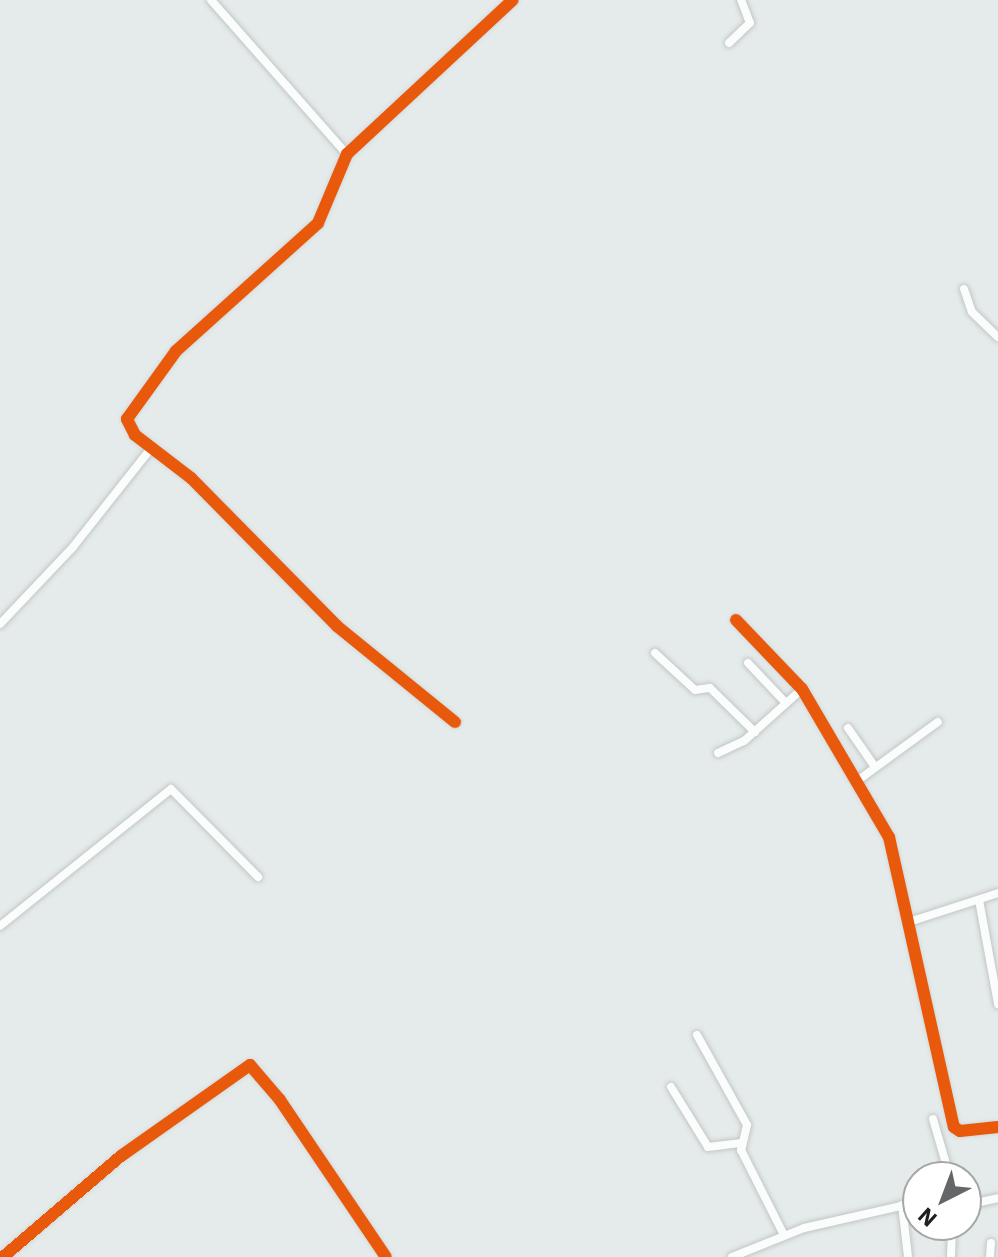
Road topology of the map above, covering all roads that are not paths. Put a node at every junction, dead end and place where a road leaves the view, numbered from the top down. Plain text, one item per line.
1 (513, 0) edge
2 (741, 0) edge
3 (214, 1) edge
4 (729, 43) dead end
5 (347, 154) junction
6 (964, 289) dead end
7 (998, 337) edge
8 (152, 447) junction
9 (736, 620) dead end
10 (0, 624) edge
11 (655, 653) dead end
12 (748, 663) dead end
13 (802, 689) junction
14 (784, 701) junction
15 (455, 722) dead end
16 (938, 722) dead end
17 (848, 728) dead end
18 (755, 732) junction
19 (718, 753) dead end
20 (875, 767) junction
21 (857, 781) junction
22 (258, 877) dead end
23 (998, 893) edge
24 (979, 900) junction
25 (912, 921) junction
26 (0, 926) edge
27 (998, 1004) edge
28 (697, 1035) dead end
29 (671, 1087) dead end
30 (933, 1119) dead end
31 (998, 1127) edge
32 (956, 1129) junction
33 (938, 1135) junction
34 (742, 1143) junction
35 (945, 1161) edge
36 (902, 1205) edge
37 (784, 1235) junction
38 (991, 1243) dead end
39 (3, 1257) edge
40 (386, 1257) edge
41 (732, 1257) edge
42 (990, 1257) edge

1 - 5 street
2 - 4 street
3 - 5 street
5 - 8 street
6 - 7 street
8 - 10 street
8 - 15 street
9 - 13 street
11 - 18 street
12 - 14 street
13 - 14 street
13 - 21 street
14 - 18 street
16 - 20 street
17 - 20 street
18 - 19 street
20 - 21 street
21 - 25 street
22 - 26 street
23 - 24 street
24 - 25 street
24 - 27 street
25 - 32 street
28 - 34 street
29 - 34 street
30 - 33 street
31 - 32 street
32 - 33 street
33 - 35 street
34 - 37 street
36 - 37 street
37 - 41 street
38 - 42 street
39 - 40 street

